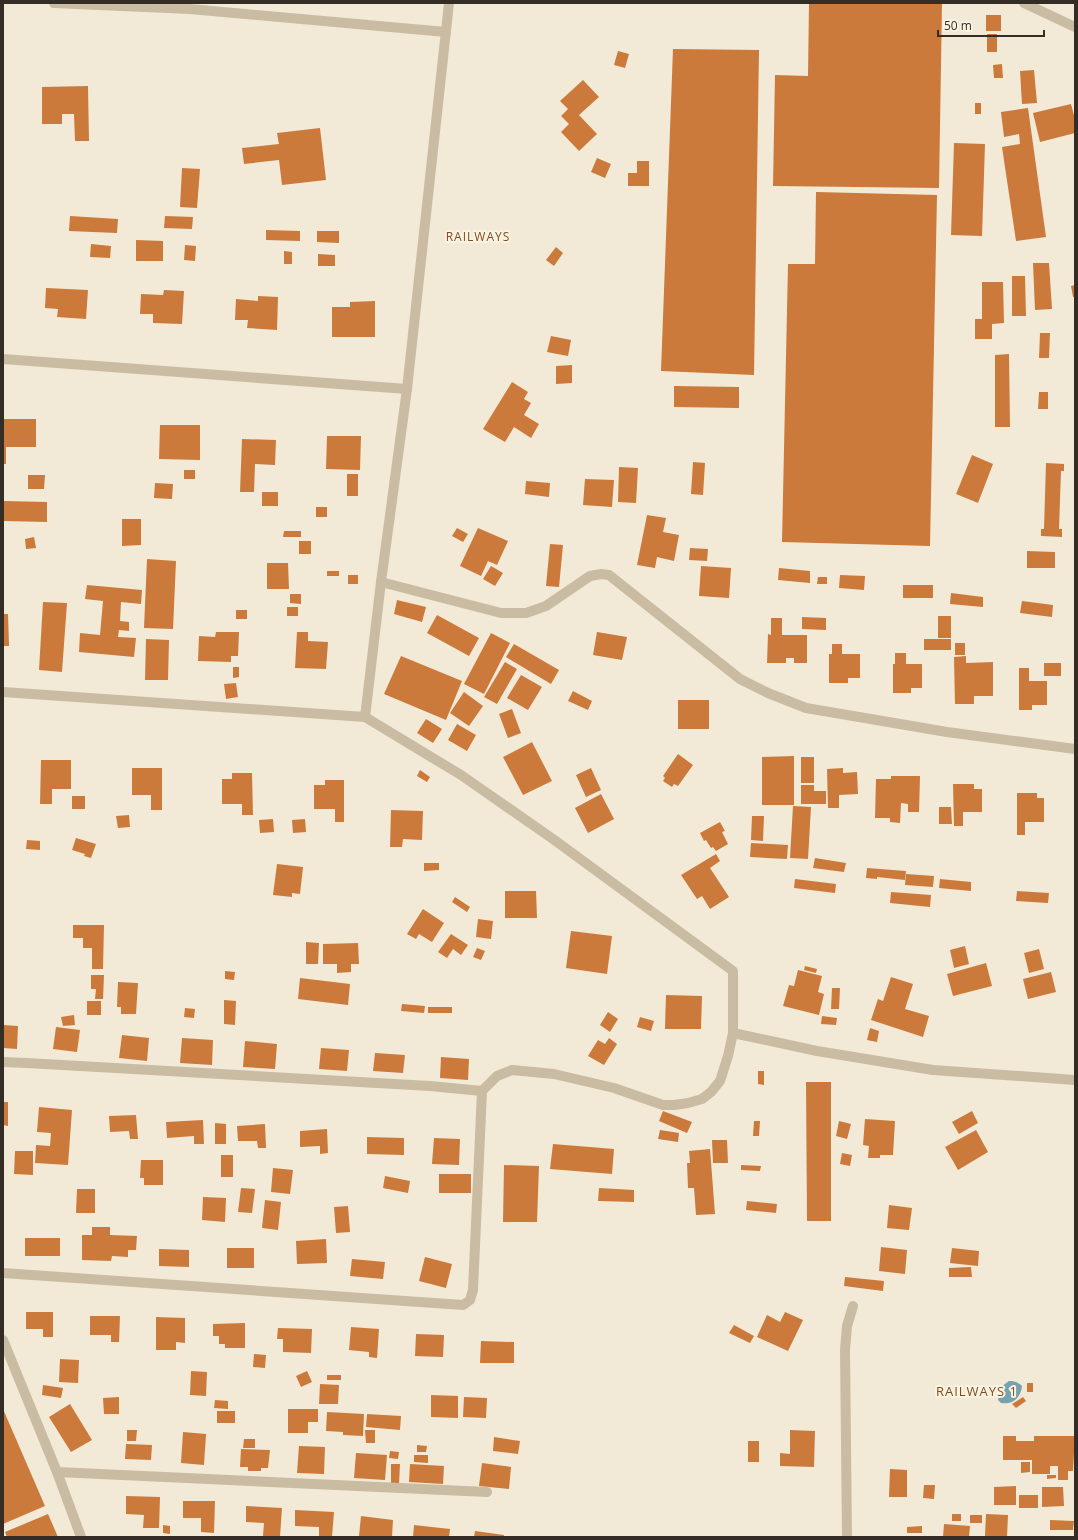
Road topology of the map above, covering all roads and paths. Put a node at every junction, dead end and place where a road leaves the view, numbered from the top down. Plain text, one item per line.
1 (54, 3) edge
2 (449, 3) edge
3 (1024, 3) edge
4 (190, 6) edge
5 (1075, 27) edge
6 (446, 32) junction
7 (3, 359) edge
8 (407, 389) junction
9 (381, 582) junction
10 (3, 692) edge
11 (365, 716) junction
12 (1075, 749) edge
13 (733, 1033) junction
14 (3, 1062) edge
15 (1075, 1080) edge
16 (482, 1091) junction
17 (3, 1273) edge
18 (853, 1306) dead end
19 (3, 1340) edge
20 (57, 1472) junction
21 (487, 1492) dead end
22 (81, 1537) edge
23 (847, 1537) edge

1 - 4 street
2 - 6 street
3 - 5 street
4 - 6 street
6 - 8 street
7 - 8 street
8 - 9 street
9 - 11 street
9 - 12 street
10 - 11 street
11 - 13 street
13 - 15 street
13 - 16 street
14 - 16 street
16 - 17 street
18 - 23 street
19 - 20 street
20 - 21 street
20 - 22 street

